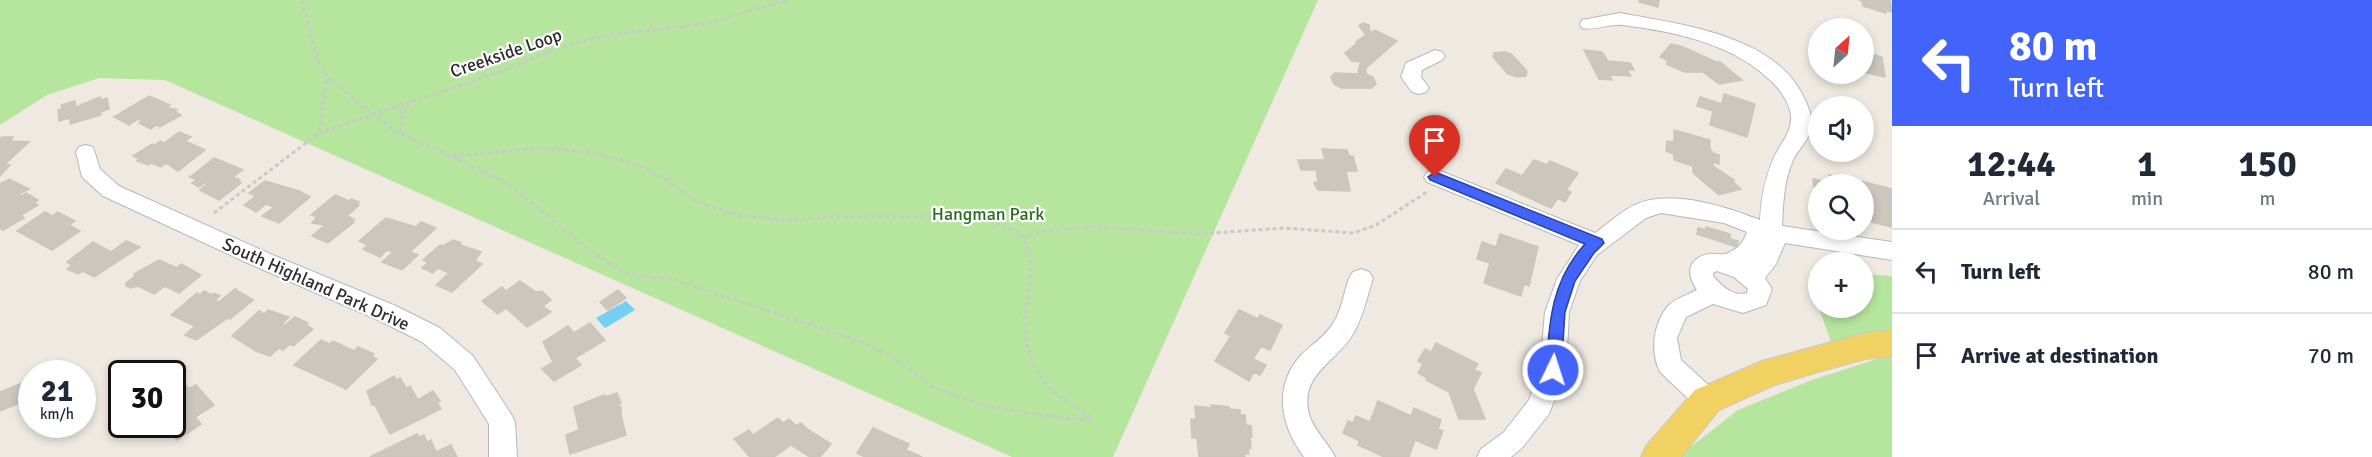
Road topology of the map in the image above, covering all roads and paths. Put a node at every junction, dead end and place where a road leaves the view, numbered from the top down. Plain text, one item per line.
1 (302, 0) edge
2 (787, 0) edge
3 (1589, 24) dead end
4 (1436, 56) dead end
5 (327, 76) junction
6 (1419, 88) dead end
7 (410, 103) junction
8 (372, 114) junction
9 (320, 133) junction
10 (86, 152) dead end
11 (450, 156) junction
12 (1445, 180) joint
13 (214, 213) dead end
14 (1769, 232) junction
15 (1022, 237) junction
16 (1597, 243) junction
17 (1892, 251) edge
18 (1729, 264) junction
19 (1750, 276) junction
20 (1361, 278) dead end
21 (1713, 293) junction
22 (1892, 343) edge
23 (1707, 400) junction
24 (503, 457) edge
25 (1321, 457) edge
26 (1491, 457) edge
27 (1659, 457) edge

1 - 5 path
2 - 7 path, Creekside Loop
3 - 14 street
4 - 6 street
5 - 8 path
5 - 9 path
7 - 8 path, Creekside Loop
7 - 11 path
8 - 9 path, Creekside Loop
8 - 11 path
9 - 13 path, Creekside Loop
10 - 24 street, South Highland Park Drive
11 - 15 path
11 - 15 path
12 - 15 path
12 - 16 street
14 - 16 street
14 - 17 street
14 - 18 street
14 - 19 street
16 - 26 street
18 - 19 street
18 - 21 street
19 - 21 street
20 - 25 street
21 - 23 street
22 - 23 main road
23 - 27 main road

